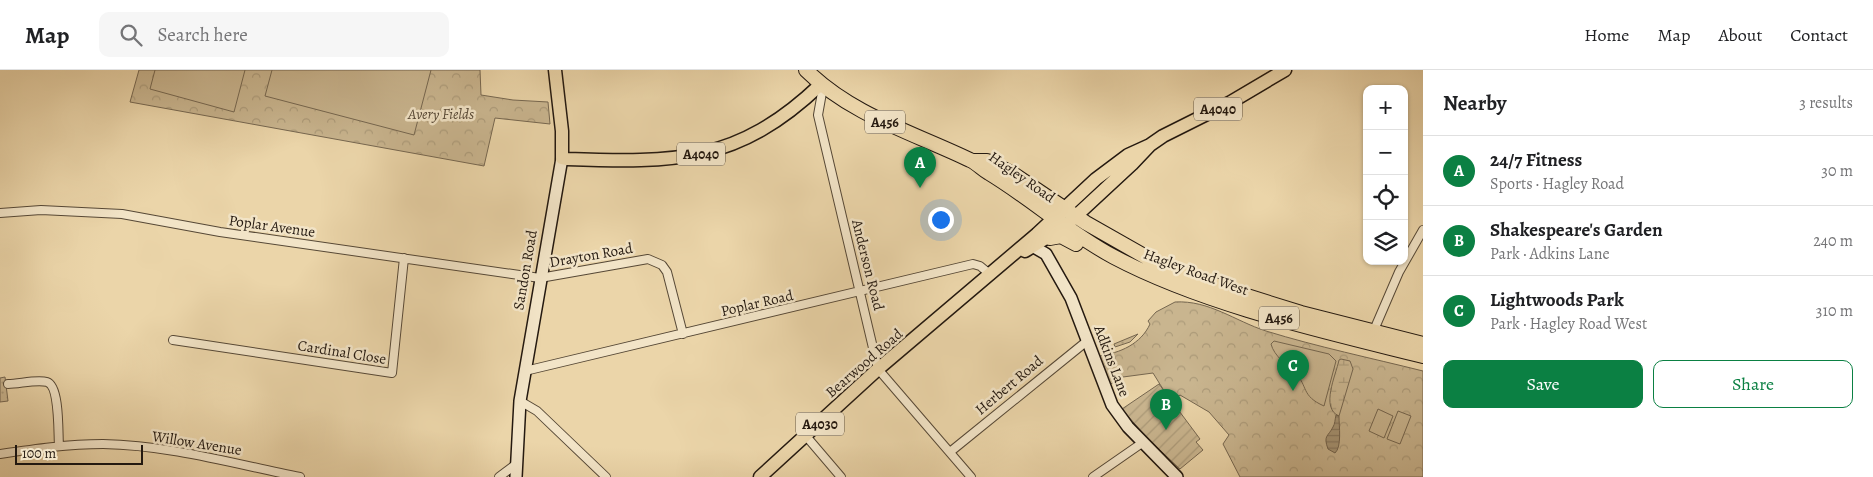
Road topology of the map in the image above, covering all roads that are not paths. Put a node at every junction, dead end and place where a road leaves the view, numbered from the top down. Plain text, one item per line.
1 (555, 70) edge
2 (806, 70) edge
3 (1285, 70) edge
4 (822, 86) junction
5 (1150, 144) junction
6 (562, 158) junction
7 (972, 161) junction
8 (1064, 208) junction
9 (0, 213) edge
10 (1066, 221) junction
11 (1423, 230) edge
12 (1050, 238) junction
13 (1034, 247) junction
14 (1114, 257) junction
15 (404, 258) junction
16 (991, 275) junction
17 (540, 278) junction
18 (860, 292) junction
19 (683, 334) junction
20 (1374, 337) junction
21 (173, 340) dead end
22 (1087, 341) junction
23 (1423, 344) edge
24 (1423, 356) edge
25 (878, 369) junction
26 (525, 371) junction
27 (8, 384) dead end
28 (520, 401) junction
29 (806, 436) junction
30 (1142, 443) junction
31 (59, 446) junction
32 (950, 452) junction
33 (0, 454) edge
34 (516, 471) edge
35 (300, 477) edge
36 (499, 477) edge
37 (606, 477) edge
38 (760, 477) edge
39 (841, 477) edge
40 (971, 477) edge
41 (1093, 477) edge
42 (1177, 477) edge

1 - 6 main road, Sandon Road
2 - 4 highway, Hagley Road / A456
3 - 5 main road, A4040
4 - 6 main road, A4040
4 - 7 highway, Hagley Road / A456
4 - 18 street, Anderson Road
5 - 8 main road, A4040
5 - 10 main road, A4040
6 - 17 main road, Sandon Road
7 - 8 highway, Hagley Road / A456
7 - 10 highway, Hagley Road / A456
8 - 10 highway, Hagley Road West / A456
9 - 15 street, Poplar Avenue
10 - 12 main road, Bearwood Road / A4030
10 - 14 highway, Hagley Road West / A456
10 - 16 main road, Bearwood Road / A4030
10 - 20 highway, Hagley Road West / A456
11 - 20 street
12 - 13 main road, Bearwood Road / A4030
12 - 14 highway, A456
13 - 16 main road, Bearwood Road / A4030
13 - 22 main road, Adkins Lane
14 - 20 highway, Hagley Road West / A456
15 - 17 street, Poplar Avenue
15 - 21 street, Cardinal Close
16 - 18 street, Poplar Road
16 - 25 main road, Bearwood Road / A4030
17 - 19 street, Drayton Road
17 - 26 main road, Sandon Road
18 - 19 street, Poplar Road
18 - 25 street, Anderson Road
19 - 26 street, Poplar Road
20 - 23 highway, Hagley Road West / A456
20 - 24 highway, Hagley Road West / A456
22 - 30 main road, Adkins Lane
22 - 32 street, Herbert Road
25 - 29 main road, Bearwood Road / A4030
25 - 32 street, Anderson Road
26 - 28 main road, Sandon Road
27 - 31 street
28 - 34 main road, Sandon Road
28 - 37 street
29 - 38 main road, Bearwood Road / A4030
29 - 39 street
30 - 41 street
30 - 42 main road, Adkins Lane
31 - 33 street, Willow Avenue
31 - 35 street, Willow Avenue
32 - 40 street, Anderson Road
34 - 36 street

